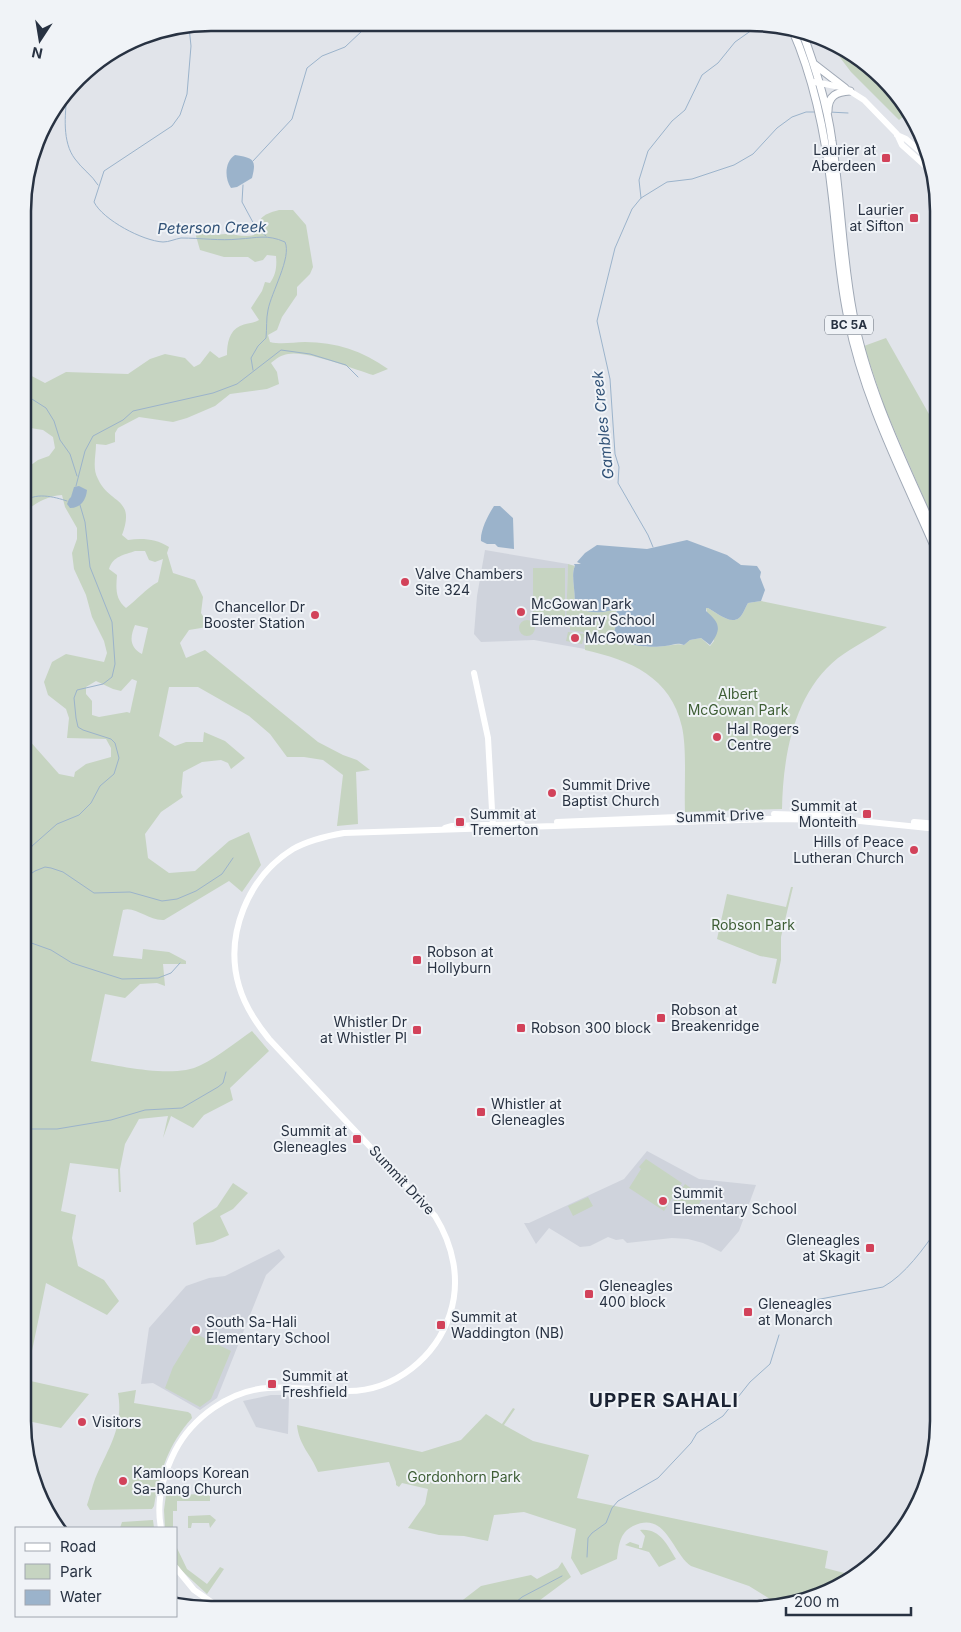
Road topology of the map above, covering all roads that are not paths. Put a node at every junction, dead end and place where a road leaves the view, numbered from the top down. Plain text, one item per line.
1 (795, 37) edge
2 (805, 40) edge
3 (813, 64) junction
4 (811, 82) junction
5 (819, 82) junction
6 (848, 89) junction
7 (828, 118) junction
8 (897, 134) junction
9 (919, 150) edge
10 (924, 166) edge
11 (930, 522) edge
12 (930, 536) edge
13 (474, 673) dead end
14 (930, 823) edge
15 (493, 827) junction
16 (930, 828) edge
17 (161, 1527) edge
18 (178, 1570) edge
19 (210, 1601) edge

1 - 4 main road, BC 5A
2 - 3 main road, BC 5A
3 - 5 main road, BC 5A
3 - 6 main road
4 - 5 main road
4 - 12 main road, BC 5A
5 - 6 main road
5 - 7 main road, BC 5A
6 - 7 main road
6 - 8 main road
7 - 11 main road, BC 5A
8 - 9 main road
8 - 10 main road
13 - 15 main road
14 - 15 main road, Summit Drive
15 - 16 main road, Summit Drive
15 - 17 main road, Summit Drive
18 - 19 main road

